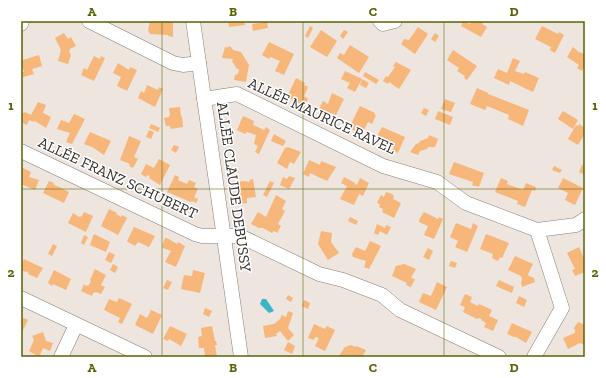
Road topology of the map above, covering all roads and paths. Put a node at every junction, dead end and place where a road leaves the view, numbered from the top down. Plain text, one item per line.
1 (22, 21) edge
2 (89, 21) edge
3 (193, 21) edge
4 (380, 21) edge
5 (395, 21) edge
6 (21, 24) edge
7 (199, 63) junction
8 (204, 99) junction
9 (21, 151) edge
10 (585, 219) edge
11 (537, 230) junction
12 (224, 235) junction
13 (21, 298) edge
14 (76, 325) junction
15 (61, 357) edge
16 (145, 357) edge
17 (241, 357) edge
18 (499, 357) edge
19 (534, 357) edge

1 - 6 street
2 - 7 street
3 - 7 street, ALLÉE CLAUDE DEBUSSY
4 - 5 street
7 - 8 street, ALLÉE CLAUDE DEBUSSY
8 - 11 street, ALLÉE MAURICE RAVEL
8 - 12 street, ALLÉE CLAUDE DEBUSSY
9 - 12 street, ALLÉE FRANZ SCHUBERT
10 - 11 street
11 - 19 street
12 - 17 street, ALLÉE CLAUDE DEBUSSY
12 - 18 street, ALLÉE FRANZ SCHUBERT
13 - 14 street
14 - 15 street
14 - 16 street

